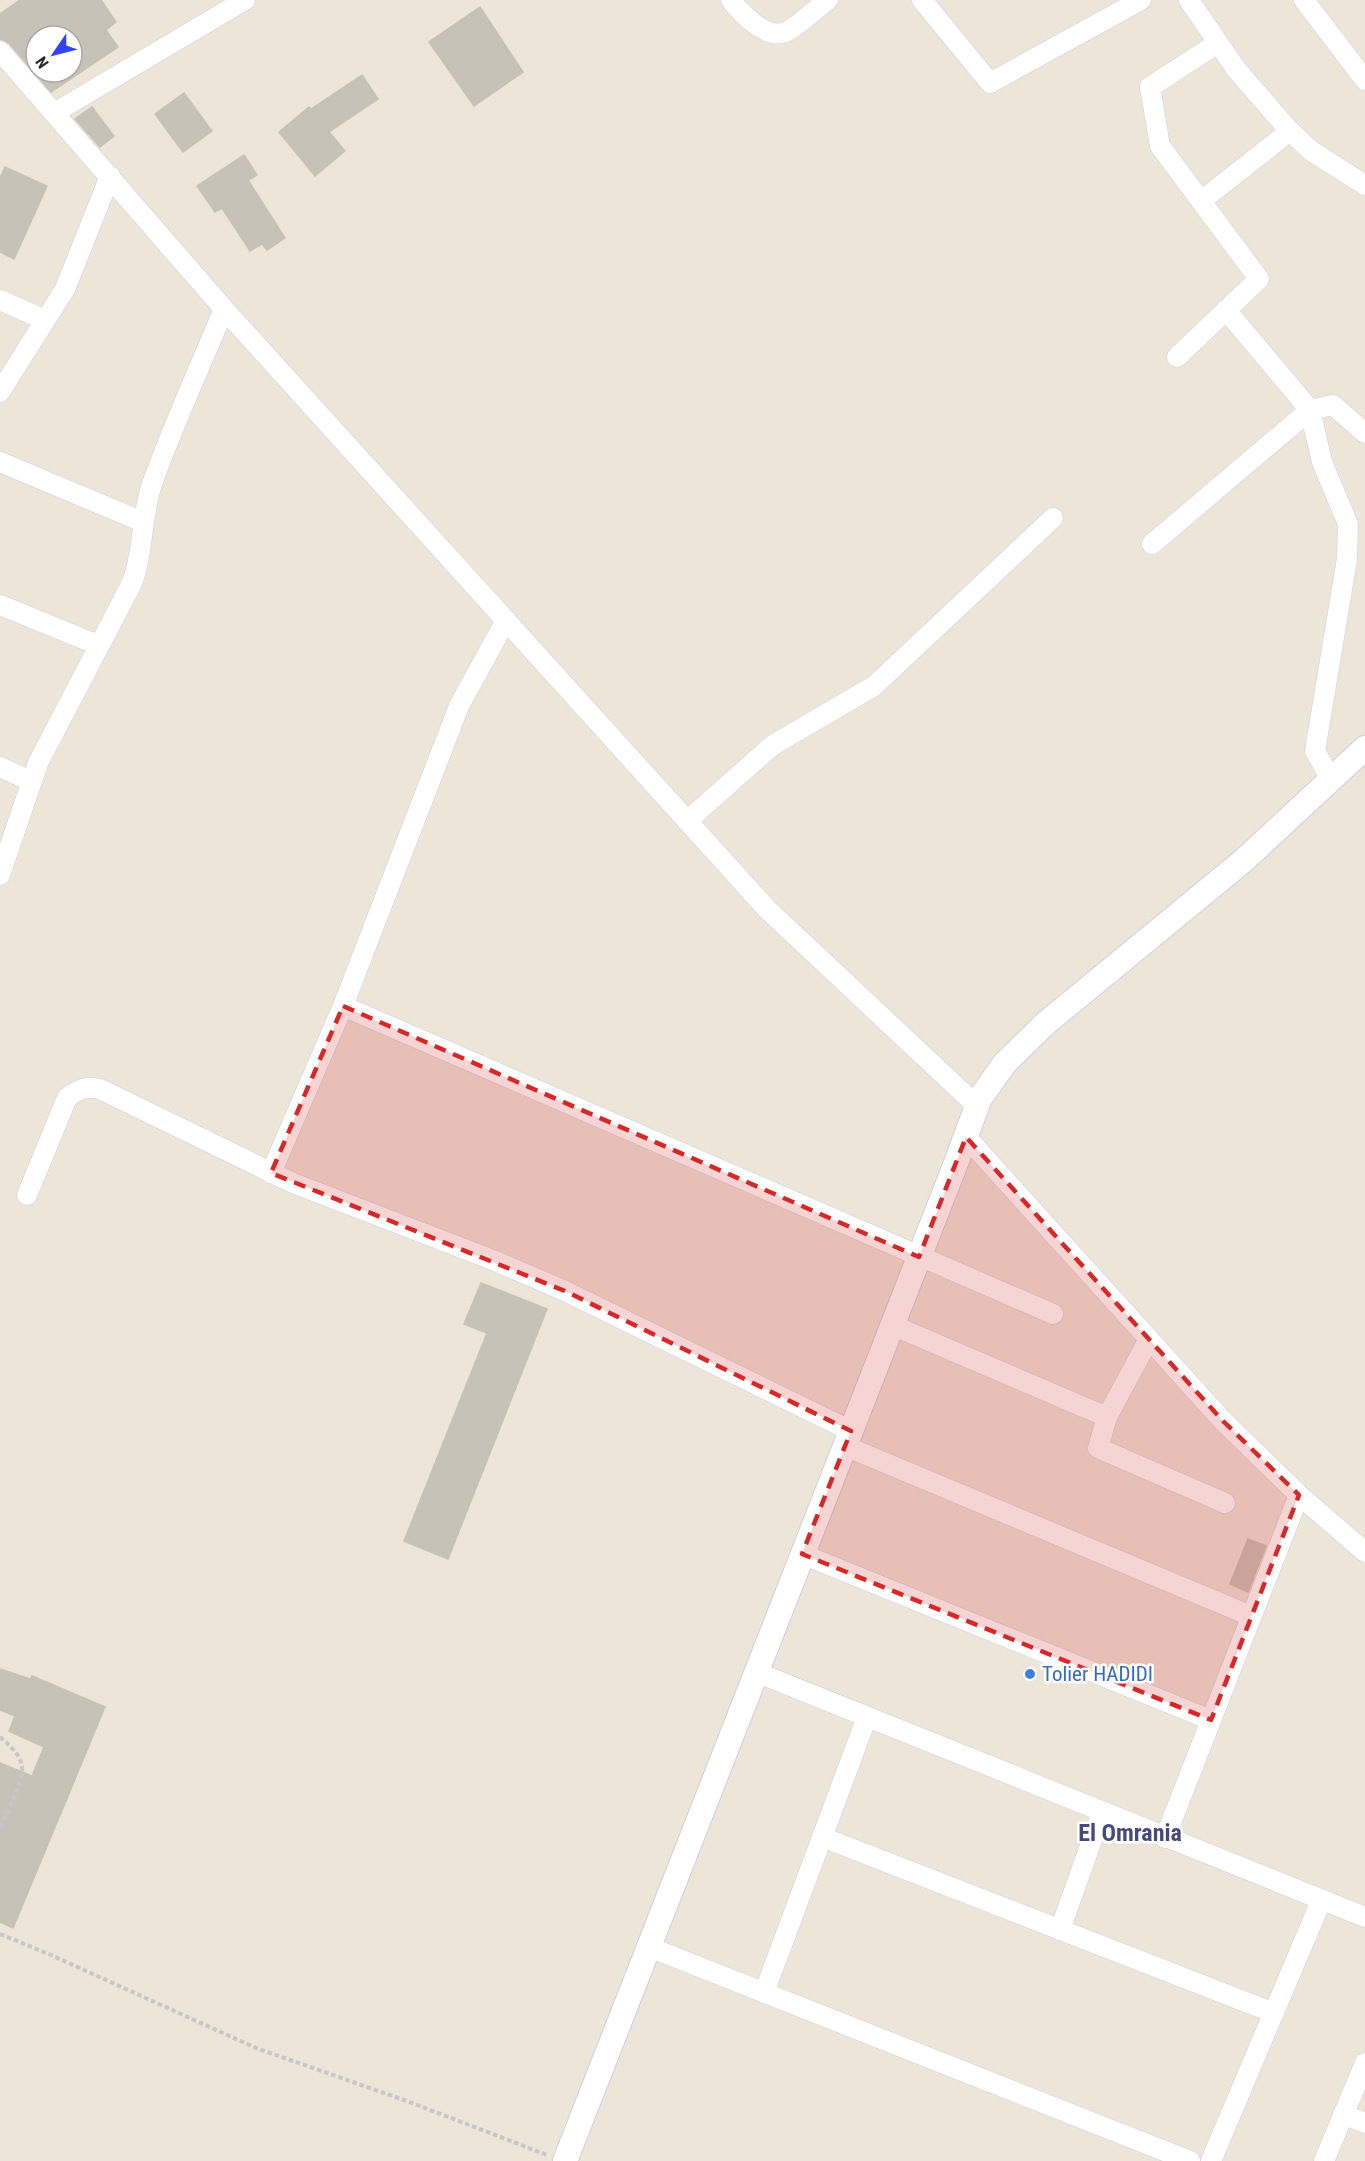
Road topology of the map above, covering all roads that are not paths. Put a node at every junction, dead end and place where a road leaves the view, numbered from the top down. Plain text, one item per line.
1 (245, 0) edge
2 (731, 0) edge
3 (828, 0) edge
4 (922, 0) edge
5 (1141, 0) edge
6 (1189, 0) edge
7 (1304, 0) edge
8 (1218, 43) junction
9 (0, 51) edge
10 (1365, 80) edge
11 (54, 113) junction
12 (1290, 131) junction
13 (110, 176) junction
14 (1365, 184) edge
15 (1201, 201) junction
16 (0, 300) edge
17 (224, 309) junction
18 (1226, 310) junction
19 (45, 320) junction
20 (1177, 357) dead end
21 (0, 392) edge
22 (1310, 410) junction
23 (1365, 433) edge
24 (0, 462) edge
25 (1053, 518) dead end
26 (143, 522) junction
27 (1152, 544) dead end
28 (0, 605) edge
29 (506, 620) junction
30 (98, 645) junction
31 (1365, 748) edge
32 (0, 767) edge
33 (1331, 779) junction
34 (31, 781) junction
35 (687, 821) junction
36 (0, 875) edge
37 (343, 1006) junction
38 (977, 1106) junction
39 (966, 1137) junction
40 (271, 1173) junction
41 (27, 1195) dead end
42 (919, 1257) junction
43 (1053, 1314) dead end
44 (892, 1326) junction
45 (1149, 1339) junction
46 (1107, 1417) junction
47 (848, 1438) junction
48 (1299, 1495) junction
49 (1225, 1503) dead end
50 (1365, 1552) edge
51 (802, 1554) junction
52 (1251, 1616) junction
53 (756, 1672) junction
54 (867, 1717) junction
55 (1211, 1719) junction
56 (1102, 1812) junction
57 (822, 1837) junction
58 (1165, 1838) junction
59 (1321, 1901) junction
60 (1365, 1917) edge
61 (1060, 1930) junction
62 (649, 1947) junction
63 (764, 1993) junction
64 (1274, 2013) junction
65 (1365, 2063) edge
66 (1343, 2114) junction
67 (1365, 2123) edge
68 (559, 2159) edge
69 (1190, 2161) edge
70 (1211, 2161) edge
71 (1324, 2161) edge

1 - 11 street
2 - 3 street
4 - 5 street
6 - 8 street
7 - 10 street
8 - 12 street
8 - 15 street
9 - 11 street
11 - 13 street
12 - 14 street
12 - 15 street
13 - 17 street
13 - 19 street
15 - 18 street
16 - 19 street
17 - 26 street
17 - 29 street
18 - 20 street
18 - 22 street
19 - 21 street
22 - 23 street
22 - 27 street
22 - 33 street
24 - 26 street
25 - 35 street
26 - 30 street
28 - 30 street
29 - 35 street
29 - 37 street
30 - 34 street
31 - 33 street
32 - 34 street
33 - 38 street
34 - 36 street
35 - 38 street
37 - 40 street
37 - 42 street
38 - 39 street
39 - 42 street
39 - 45 street
40 - 41 street
40 - 47 street
42 - 43 street
42 - 44 street
44 - 46 street
44 - 47 street
45 - 46 street
45 - 48 street
46 - 49 street
47 - 51 street
47 - 52 street
48 - 50 street
48 - 52 street
51 - 53 street
51 - 55 street
52 - 55 street
53 - 54 street
53 - 62 street
54 - 56 street
54 - 57 street
55 - 58 street
56 - 58 street
56 - 61 street
57 - 61 street
57 - 63 street
58 - 59 street
59 - 60 street
59 - 64 street
61 - 64 street
62 - 63 street
62 - 68 street
63 - 69 street
64 - 70 street
65 - 66 street
66 - 67 street
66 - 71 street

